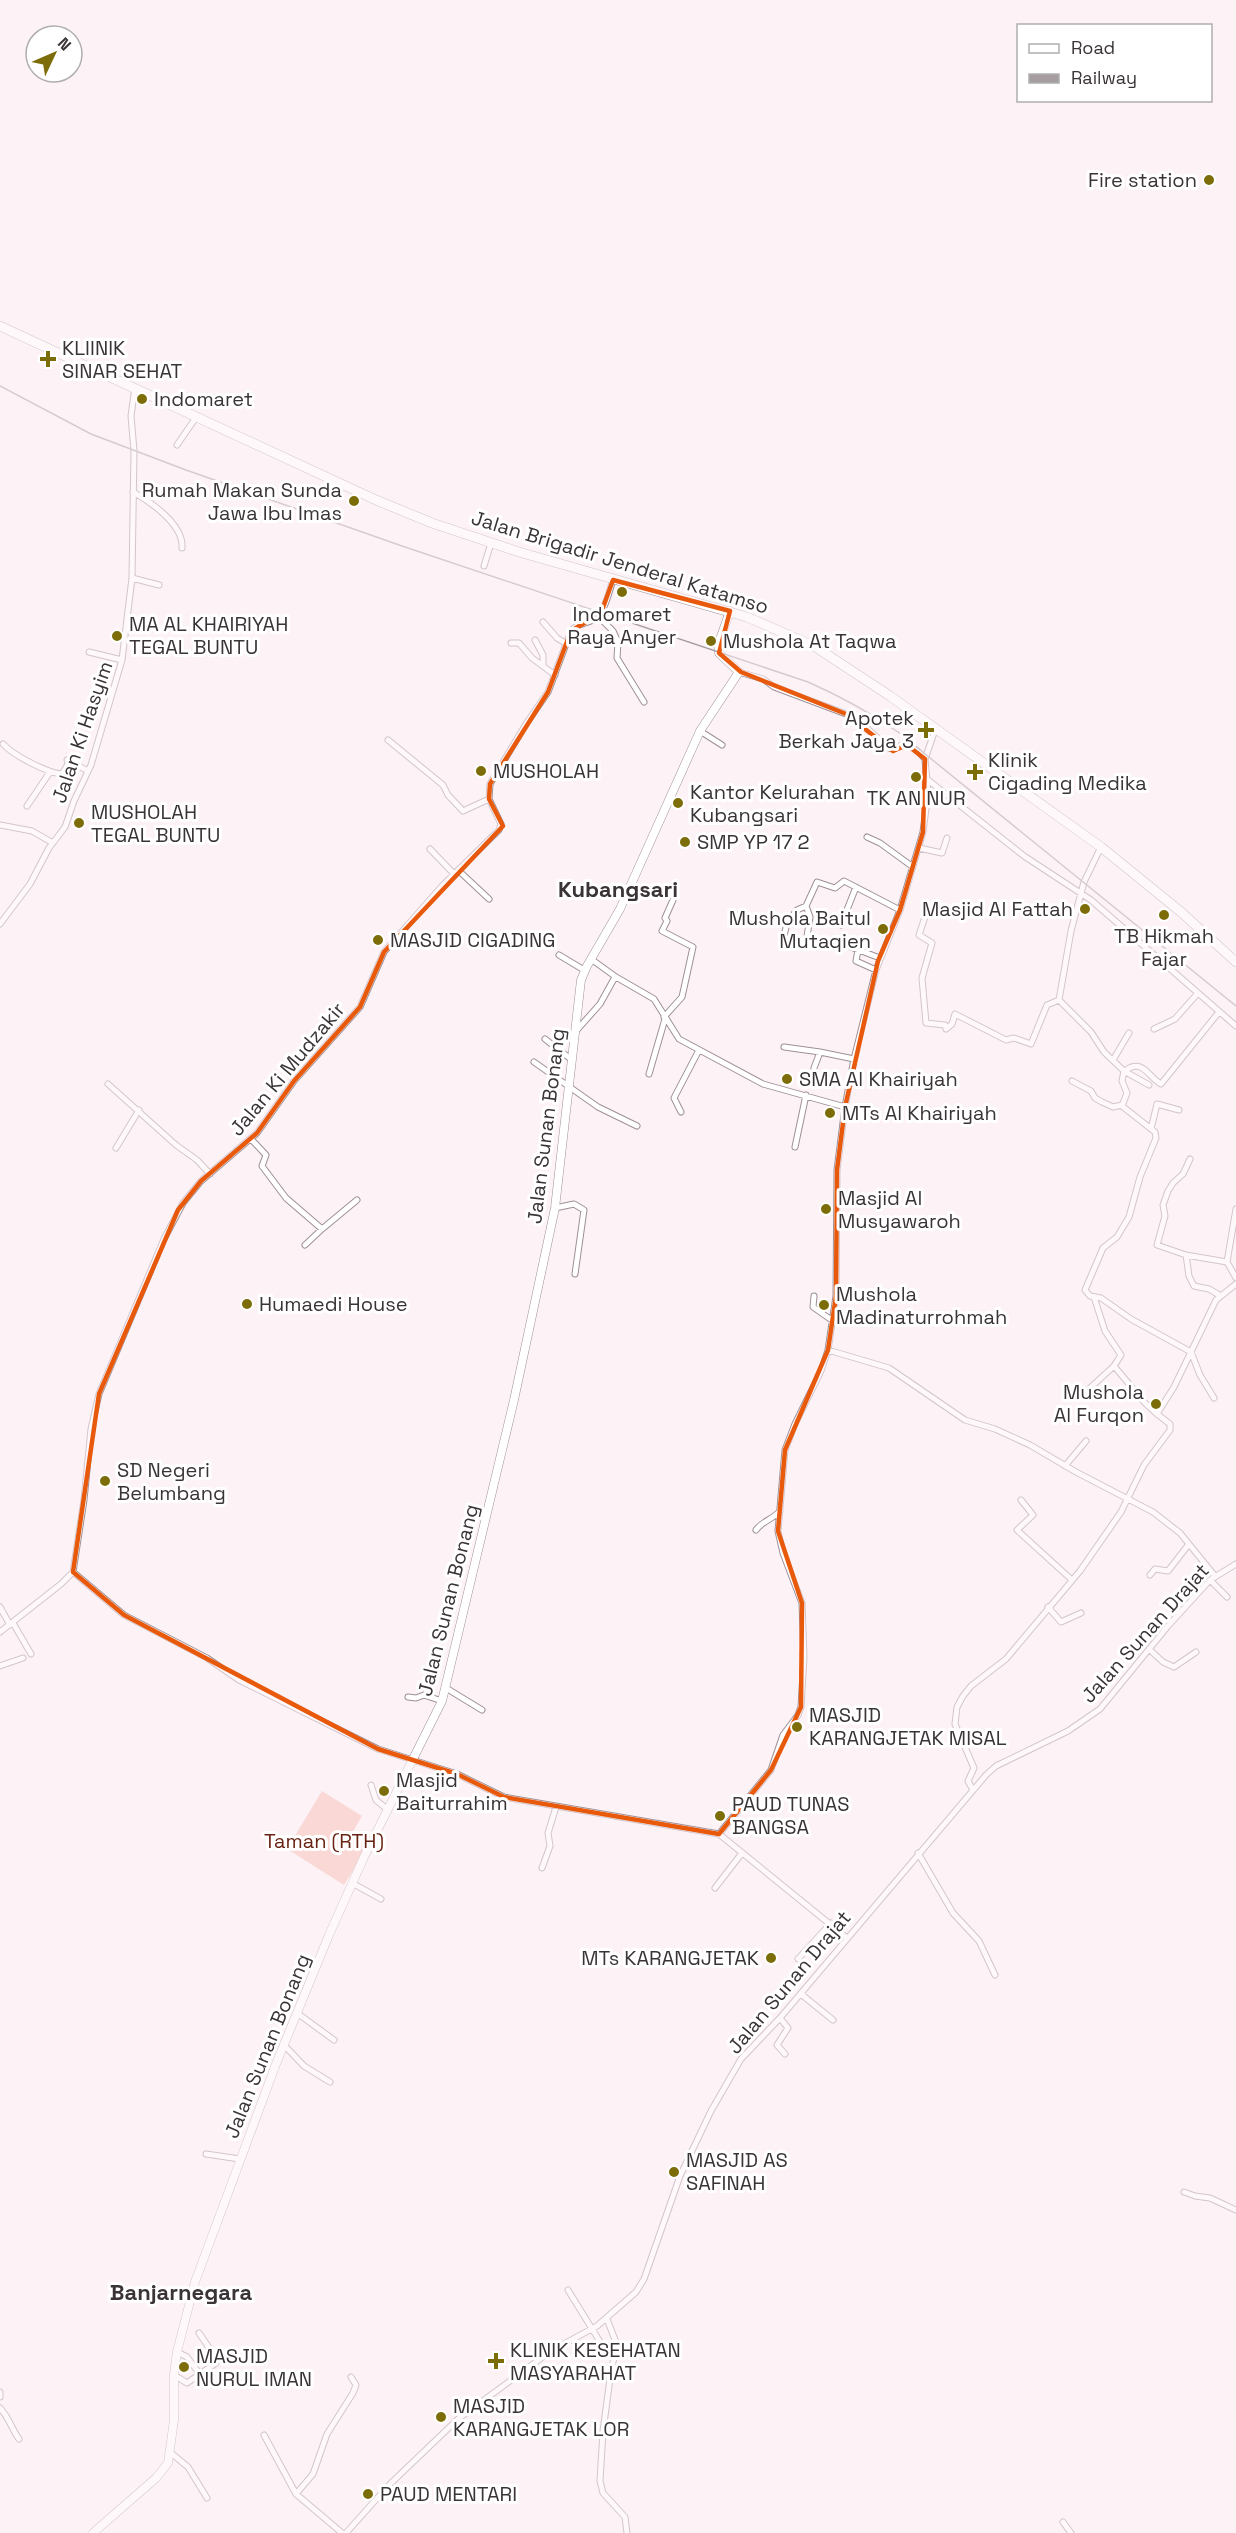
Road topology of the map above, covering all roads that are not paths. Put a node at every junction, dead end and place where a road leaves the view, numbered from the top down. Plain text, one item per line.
1 (0, 326) edge
2 (135, 387) junction
3 (197, 416) junction
4 (177, 446) dead end
5 (133, 492) junction
6 (491, 543) junction
7 (182, 548) dead end
8 (484, 566) dead end
9 (132, 578) junction
10 (613, 580) junction
11 (159, 585) dead end
12 (730, 612) junction
13 (598, 616) junction
14 (543, 622) dead end
15 (535, 640) dead end
16 (511, 643) dead end
17 (565, 643) junction
18 (89, 652) dead end
19 (122, 660) junction
20 (543, 664) junction
21 (739, 672) junction
22 (555, 675) junction
23 (644, 702) dead end
24 (935, 730) junction
25 (699, 731) junction
26 (388, 740) dead end
27 (3, 744) dead end
28 (722, 745) dead end
29 (925, 759) junction
30 (88, 771) junction
31 (50, 772) junction
32 (928, 780) junction
33 (489, 799) junction
34 (27, 806) dead end
35 (0, 825) edge
36 (867, 837) dead end
37 (947, 838) dead end
38 (53, 843) junction
39 (1101, 847) junction
40 (919, 848) junction
41 (430, 849) dead end
42 (914, 867) junction
43 (457, 872) junction
44 (856, 887) junction
45 (1081, 893) junction
46 (489, 899) dead end
47 (673, 900) dead end
48 (806, 906) junction
49 (928, 908) dead end
50 (900, 910) junction
51 (0, 924) edge
52 (841, 925) dead end
53 (784, 936) dead end
54 (849, 942) dead end
55 (806, 943) dead end
56 (858, 950) junction
57 (559, 955) dead end
58 (880, 958) junction
59 (591, 959) junction
60 (1236, 962) edge
61 (584, 970) junction
62 (876, 970) junction
63 (615, 977) junction
64 (1198, 993) junction
65 (1059, 1000) junction
66 (1219, 1012) junction
67 (665, 1018) junction
68 (1236, 1026) edge
69 (1154, 1029) dead end
70 (575, 1033) junction
71 (1129, 1033) dead end
72 (545, 1039) dead end
73 (784, 1047) dead end
74 (699, 1050) junction
75 (820, 1052) junction
76 (854, 1059) junction
77 (572, 1060) junction
78 (1113, 1060) junction
79 (534, 1062) dead end
80 (814, 1068) dead end
81 (1125, 1070) junction
82 (649, 1074) dead end
83 (1072, 1081) dead end
84 (108, 1084) dead end
85 (568, 1085) junction
86 (1149, 1085) dead end
87 (806, 1095) junction
88 (1122, 1105) junction
89 (845, 1107) junction
90 (139, 1110) junction
91 (1179, 1110) dead end
92 (681, 1112) dead end
93 (637, 1126) dead end
94 (1151, 1129) junction
95 (251, 1139) junction
96 (795, 1147) dead end
97 (116, 1148) dead end
98 (1190, 1159) dead end
99 (210, 1174) junction
100 (357, 1200) dead end
101 (555, 1208) junction
102 (1236, 1209) edge
103 (322, 1229) junction
104 (305, 1245) dead end
105 (1186, 1255) junction
106 (1227, 1262) junction
107 (575, 1274) dead end
108 (1236, 1278) edge
109 (1236, 1284) edge
110 (814, 1296) dead end
111 (1221, 1296) junction
112 (1094, 1297) junction
113 (833, 1320) junction
114 (828, 1350) junction
115 (1191, 1352) junction
116 (1114, 1366) junction
117 (1090, 1388) dead end
118 (1214, 1398) dead end
119 (1157, 1414) junction
120 (1086, 1441) dead end
121 (1065, 1466) junction
122 (1128, 1497) junction
123 (1021, 1500) dead end
124 (780, 1511) junction
125 (756, 1530) dead end
126 (1189, 1544) junction
127 (1236, 1564) edge
128 (73, 1572) junction
129 (1150, 1575) dead end
130 (1213, 1578) junction
131 (1072, 1580) junction
132 (1227, 1597) dead end
133 (0, 1607) edge
134 (1048, 1607) junction
135 (1082, 1613) dead end
136 (11, 1624) junction
137 (0, 1632) edge
138 (1150, 1650) junction
139 (1196, 1652) dead end
140 (31, 1654) dead end
141 (22, 1658) dead end
142 (0, 1666) edge
143 (446, 1688) junction
144 (408, 1697) dead end
145 (442, 1701) junction
146 (482, 1710) dead end
147 (413, 1761) junction
148 (370, 1785) dead end
149 (973, 1790) junction
150 (556, 1807) junction
151 (388, 1810) junction
152 (719, 1834) junction
153 (742, 1853) junction
154 (918, 1853) junction
155 (542, 1868) dead end
156 (352, 1883) junction
157 (715, 1888) dead end
158 (381, 1899) dead end
159 (831, 1923) junction
160 (847, 1938) junction
161 (798, 1959) dead end
162 (995, 1975) dead end
163 (801, 1994) junction
164 (297, 2013) junction
165 (780, 2018) junction
166 (833, 2020) dead end
167 (334, 2040) dead end
168 (284, 2045) junction
169 (785, 2054) dead end
170 (330, 2082) dead end
171 (206, 2154) dead end
172 (240, 2159) junction
173 (1184, 2192) dead end
174 (1236, 2210) edge
175 (568, 2290) dead end
176 (607, 2319) junction
177 (592, 2329) junction
178 (199, 2334) dead end
179 (617, 2344) junction
180 (602, 2345) dead end
181 (629, 2351) dead end
182 (177, 2352) junction
183 (174, 2375) junction
184 (200, 2375) junction
185 (351, 2377) dead end
186 (208, 2385) dead end
187 (0, 2392) edge
188 (0, 2397) edge
189 (0, 2408) edge
190 (264, 2436) dead end
191 (19, 2439) dead end
192 (171, 2453) junction
193 (296, 2494) junction
194 (207, 2498) dead end
195 (1063, 2522) dead end
196 (93, 2533) edge
197 (344, 2533) edge
198 (627, 2533) edge
199 (1071, 2533) edge

1 - 2 highway, Jalan Brigadir Jenderal Katamso
2 - 3 highway, Jalan Brigadir Jenderal Katamso
2 - 5 street, Jalan Ki Hasyim
3 - 4 street
3 - 6 highway, Jalan Brigadir Jenderal Katamso
5 - 7 street
5 - 9 street, Jalan Ki Hasyim
6 - 8 street
6 - 10 highway, Jalan Brigadir Jenderal Katamso
9 - 11 street
9 - 19 street, Jalan Ki Hasyim
10 - 12 highway, Jalan Brigadir Jenderal Katamso
10 - 13 street
12 - 21 street
12 - 24 highway, Jalan Brigadir Jenderal Katamso
13 - 17 street
13 - 23 street
14 - 17 street
15 - 20 street
16 - 20 street
17 - 22 street
18 - 19 street
19 - 30 street, Jalan Ki Hasyim
20 - 22 street
21 - 25 street, Jalan Sunan Bonang
21 - 29 street
22 - 33 street
24 - 29 street
24 - 39 highway, Jalan Brigadir Jenderal Katamso
25 - 28 street
25 - 59 street, Jalan Sunan Bonang
26 - 33 street
27 - 31 street
29 - 32 street
30 - 31 street
30 - 38 street, Jalan Ki Hasyim
31 - 34 street
32 - 40 street
32 - 45 street
33 - 43 street, Jalan Ki Mudzakir
35 - 38 street
36 - 42 street
37 - 40 street
38 - 51 street, Jalan Ki Hasyim
39 - 45 street
39 - 60 highway, Jalan Brigadir Jenderal Katamso
40 - 42 street
41 - 43 street
42 - 50 street
43 - 46 street
43 - 95 street, Jalan Ki Mudzakir
44 - 48 street
44 - 50 street
44 - 52 street
45 - 64 street
45 - 65 street
47 - 67 street
48 - 53 street
48 - 55 street
49 - 65 street
50 - 58 street
54 - 56 street
56 - 58 street
56 - 62 street
57 - 61 street
58 - 62 street
59 - 61 street, Jalan Sunan Bonang
59 - 63 street
61 - 70 street, Jalan Sunan Bonang
62 - 76 street
63 - 67 street
63 - 70 street
64 - 66 street
64 - 69 street
65 - 78 street
66 - 68 street
66 - 81 street
67 - 74 street
67 - 82 street
70 - 77 street, Jalan Sunan Bonang
71 - 78 street
72 - 77 street
73 - 75 street
74 - 87 street
74 - 92 street
75 - 76 street
75 - 80 street
76 - 89 street
77 - 85 street, Jalan Sunan Bonang
78 - 81 street
79 - 85 street
81 - 86 street
81 - 88 street
83 - 88 street
84 - 90 street
85 - 93 street
85 - 101 street, Jalan Sunan Bonang
87 - 89 street
87 - 96 street
88 - 94 street
89 - 113 street
90 - 97 street
90 - 99 street
91 - 94 street
94 - 112 street
95 - 99 street, Jalan Ki Mudzakir
95 - 103 street
98 - 105 street
99 - 128 street, Jalan Ki Mudzakir
100 - 103 street
101 - 107 street
101 - 143 street, Jalan Sunan Bonang
102 - 106 street
103 - 104 street
105 - 106 street
105 - 111 street
106 - 108 street
109 - 111 street
110 - 113 street
111 - 115 street
112 - 115 street
112 - 116 street
113 - 114 street
114 - 121 street
114 - 124 street
115 - 118 street
115 - 119 street
116 - 117 street
116 - 119 street
119 - 122 street
120 - 121 street
121 - 122 street
122 - 126 street
122 - 131 street
123 - 131 street
124 - 125 street
124 - 152 street
126 - 129 street
126 - 130 street
127 - 130 street, Jalan Sunan Drajat
128 - 136 street
128 - 147 street
130 - 132 street
130 - 138 street, Jalan Sunan Drajat
131 - 134 street
133 - 136 street
134 - 135 street
134 - 149 street
136 - 137 street
136 - 140 street
138 - 139 street
138 - 149 street, Jalan Sunan Drajat
141 - 142 street
143 - 145 street, Jalan Sunan Bonang
143 - 146 street
144 - 145 street
145 - 147 street, Jalan Sunan Bonang
147 - 150 street
147 - 151 street, Jalan Sunan Bonang
148 - 151 street
149 - 154 street, Jalan Sunan Drajat
150 - 152 street
150 - 155 street
151 - 156 street, Jalan Sunan Bonang
152 - 153 street
153 - 157 street
153 - 159 street
154 - 160 street, Jalan Sunan Drajat
154 - 162 street
156 - 158 street
156 - 164 street, Jalan Sunan Bonang
159 - 160 street
159 - 161 street
160 - 163 street, Jalan Sunan Drajat
163 - 165 street, Jalan Sunan Drajat
163 - 166 street
164 - 167 street
164 - 168 street, Jalan Sunan Bonang
165 - 169 street
165 - 176 street, Jalan Sunan Drajat
168 - 170 street
168 - 172 street, Jalan Sunan Bonang
171 - 172 street
172 - 182 street, Jalan Sunan Bonang
173 - 174 street
175 - 177 street
176 - 177 street, Jalan Sunan Drajat
176 - 179 street
177 - 180 street
177 - 197 street, Jalan Sunan Drajat
178 - 184 street
179 - 181 street
179 - 198 street
182 - 183 street, Jalan Sunan Bonang
182 - 184 street
183 - 184 street
183 - 192 street, Jalan Sunan Bonang
184 - 186 street
185 - 193 street
187 - 188 street
189 - 191 street
190 - 193 street
192 - 194 street
192 - 196 street, Jalan Sunan Bonang
193 - 197 street
195 - 199 street

